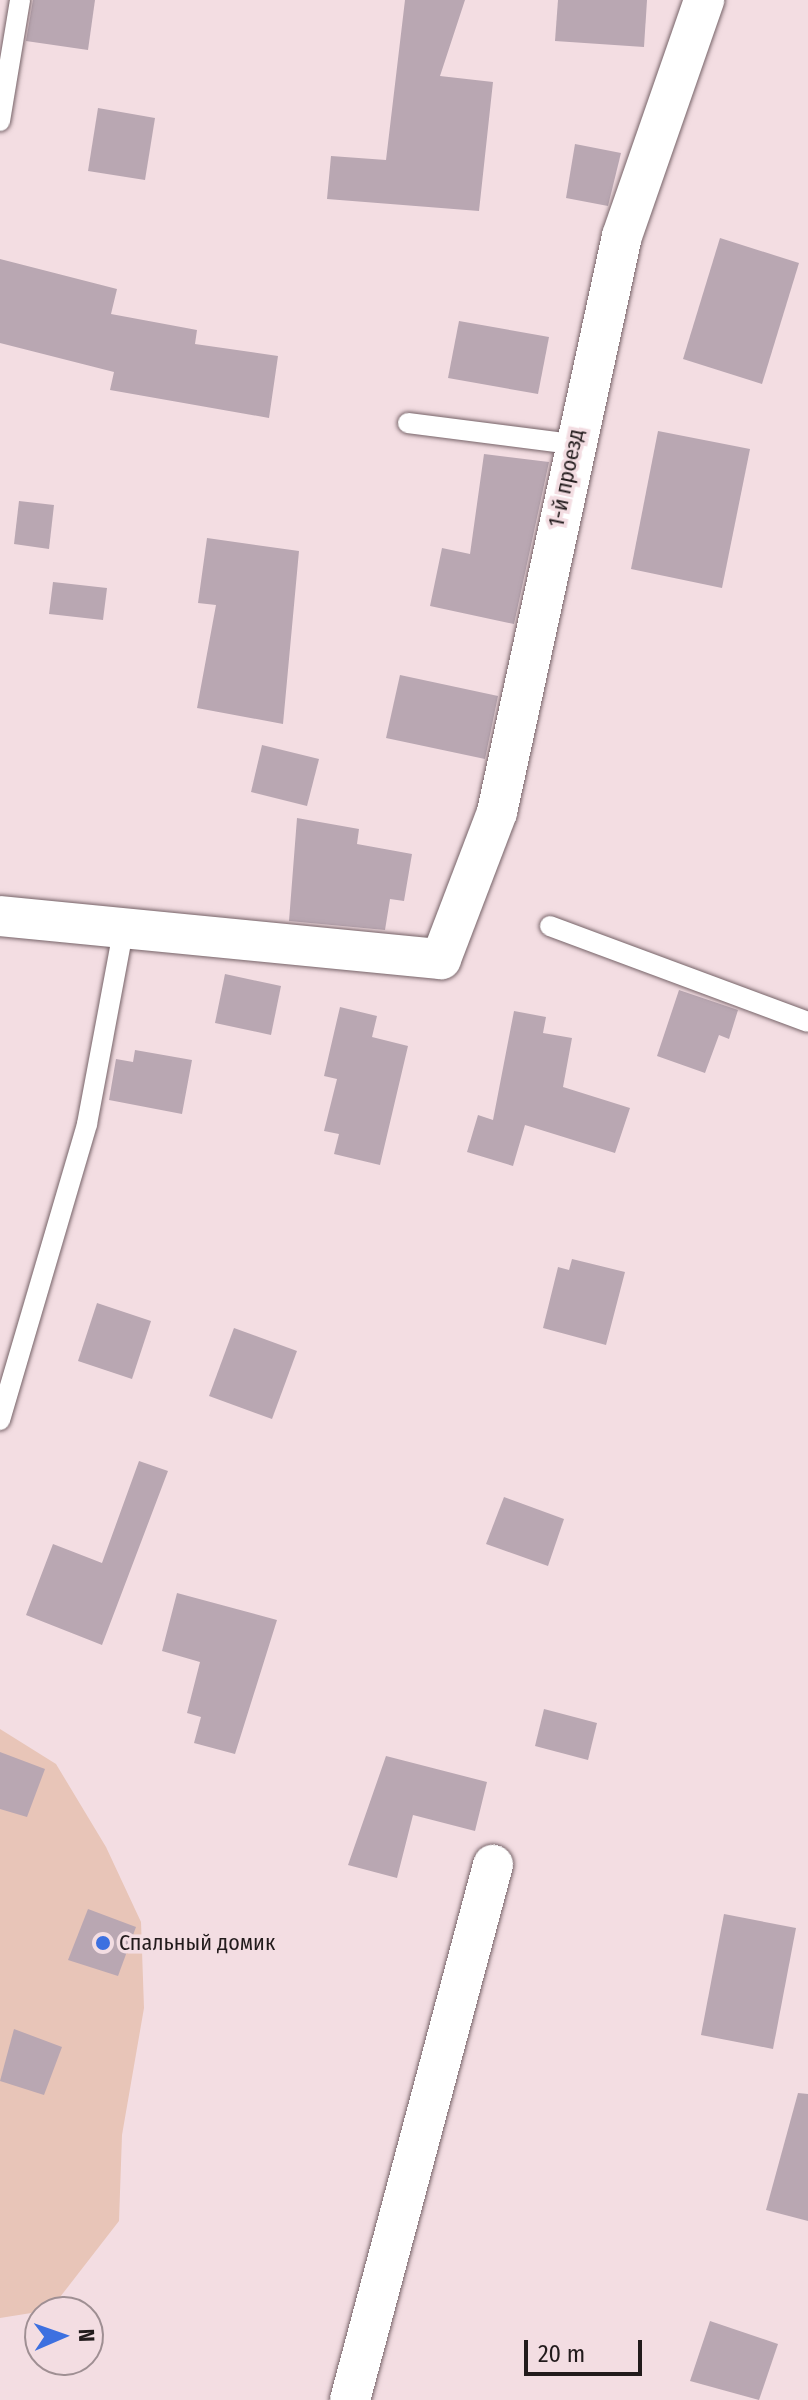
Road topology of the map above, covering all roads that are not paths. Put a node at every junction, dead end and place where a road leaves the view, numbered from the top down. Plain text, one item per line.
1 (20, 0) edge
2 (704, 0) edge
3 (0, 121) edge
4 (408, 423) dead end
5 (572, 444) junction
6 (0, 916) edge
7 (550, 926) dead end
8 (124, 927) junction
9 (808, 1022) edge
10 (0, 1420) edge
11 (493, 1865) dead end
12 (350, 2400) edge

1 - 3 lane
2 - 5 street, 1-й проезд
4 - 5 lane
5 - 8 street, 1-й проезд
6 - 8 street
7 - 9 lane
8 - 10 lane
11 - 12 street

